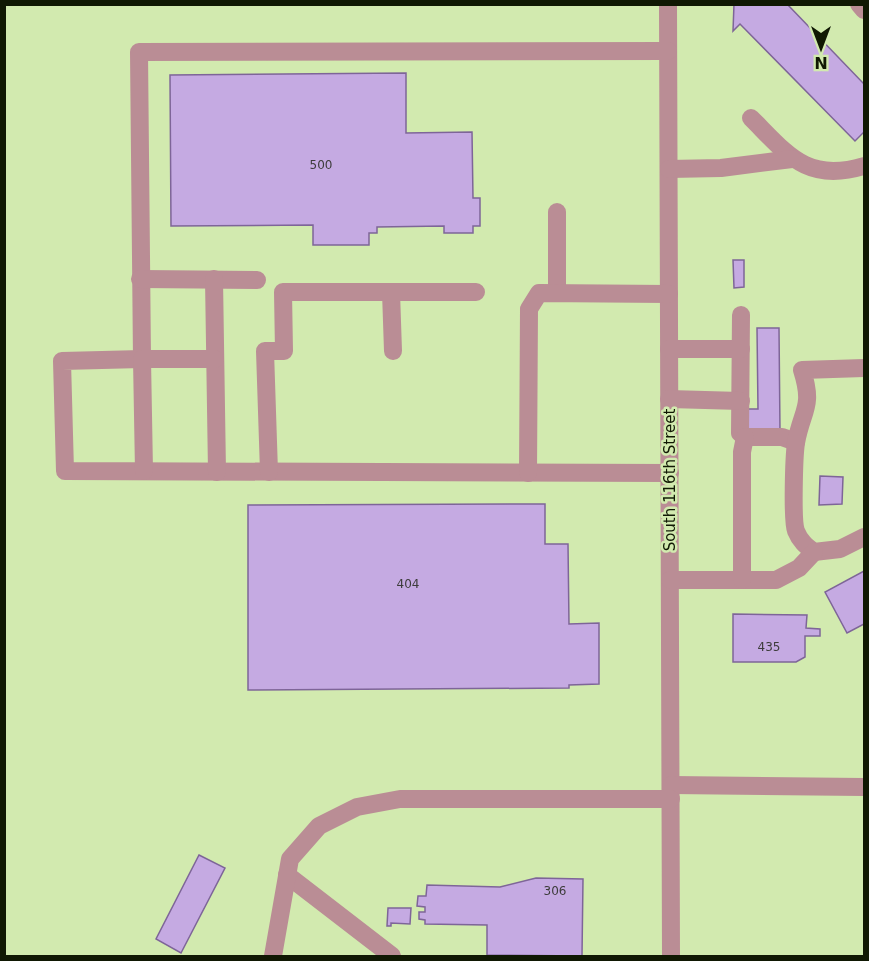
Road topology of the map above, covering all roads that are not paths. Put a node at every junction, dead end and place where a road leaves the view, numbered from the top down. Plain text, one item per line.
1 (668, 4) edge
2 (859, 4) edge
3 (864, 10) edge
4 (668, 51) junction
5 (751, 118) dead end
6 (792, 159) junction
7 (864, 166) edge
8 (669, 169) junction
9 (557, 212) dead end
10 (140, 279) junction
11 (214, 279) junction
12 (257, 280) dead end
13 (391, 292) junction
14 (476, 292) dead end
15 (557, 293) junction
16 (669, 294) junction
17 (741, 315) dead end
18 (669, 349) junction
19 (741, 349) junction
20 (393, 351) dead end
21 (142, 359) junction
22 (215, 359) junction
23 (864, 368) edge
24 (669, 399) junction
25 (741, 401) junction
26 (745, 437) junction
27 (796, 442) junction
28 (144, 471) junction
29 (217, 472) junction
30 (269, 472) junction
31 (528, 473) junction
32 (670, 473) junction
33 (864, 537) edge
34 (814, 552) junction
35 (670, 580) junction
36 (742, 580) junction
37 (864, 787) edge
38 (671, 792) junction
39 (287, 875) junction
40 (273, 957) edge
41 (392, 957) edge
42 (671, 957) edge

1 - 4 street, South 116th Street
2 - 3 street
4 - 8 street, South 116th Street
4 - 10 street
5 - 6 street
6 - 7 street
6 - 8 street
8 - 16 street, South 116th Street
9 - 15 street
10 - 11 street
10 - 21 street
11 - 12 street
11 - 22 street
13 - 14 street
13 - 20 street
13 - 30 street
15 - 16 street
15 - 31 street
16 - 18 street, South 116th Street
17 - 19 street
18 - 19 street
18 - 24 street, South 116th Street
19 - 25 street
21 - 22 street
21 - 28 street
21 - 28 street
22 - 29 street
23 - 27 street
24 - 25 street
24 - 32 street, South 116th Street
25 - 26 street
26 - 27 street
26 - 36 street
27 - 34 street
28 - 29 street
29 - 30 street
30 - 31 street
31 - 32 street
32 - 35 street, South 116th Street
33 - 34 street
34 - 36 street
35 - 36 street
35 - 38 street, South 116th Street
37 - 38 street
38 - 39 street
38 - 42 street, South 116th Street
39 - 40 street
39 - 41 street

